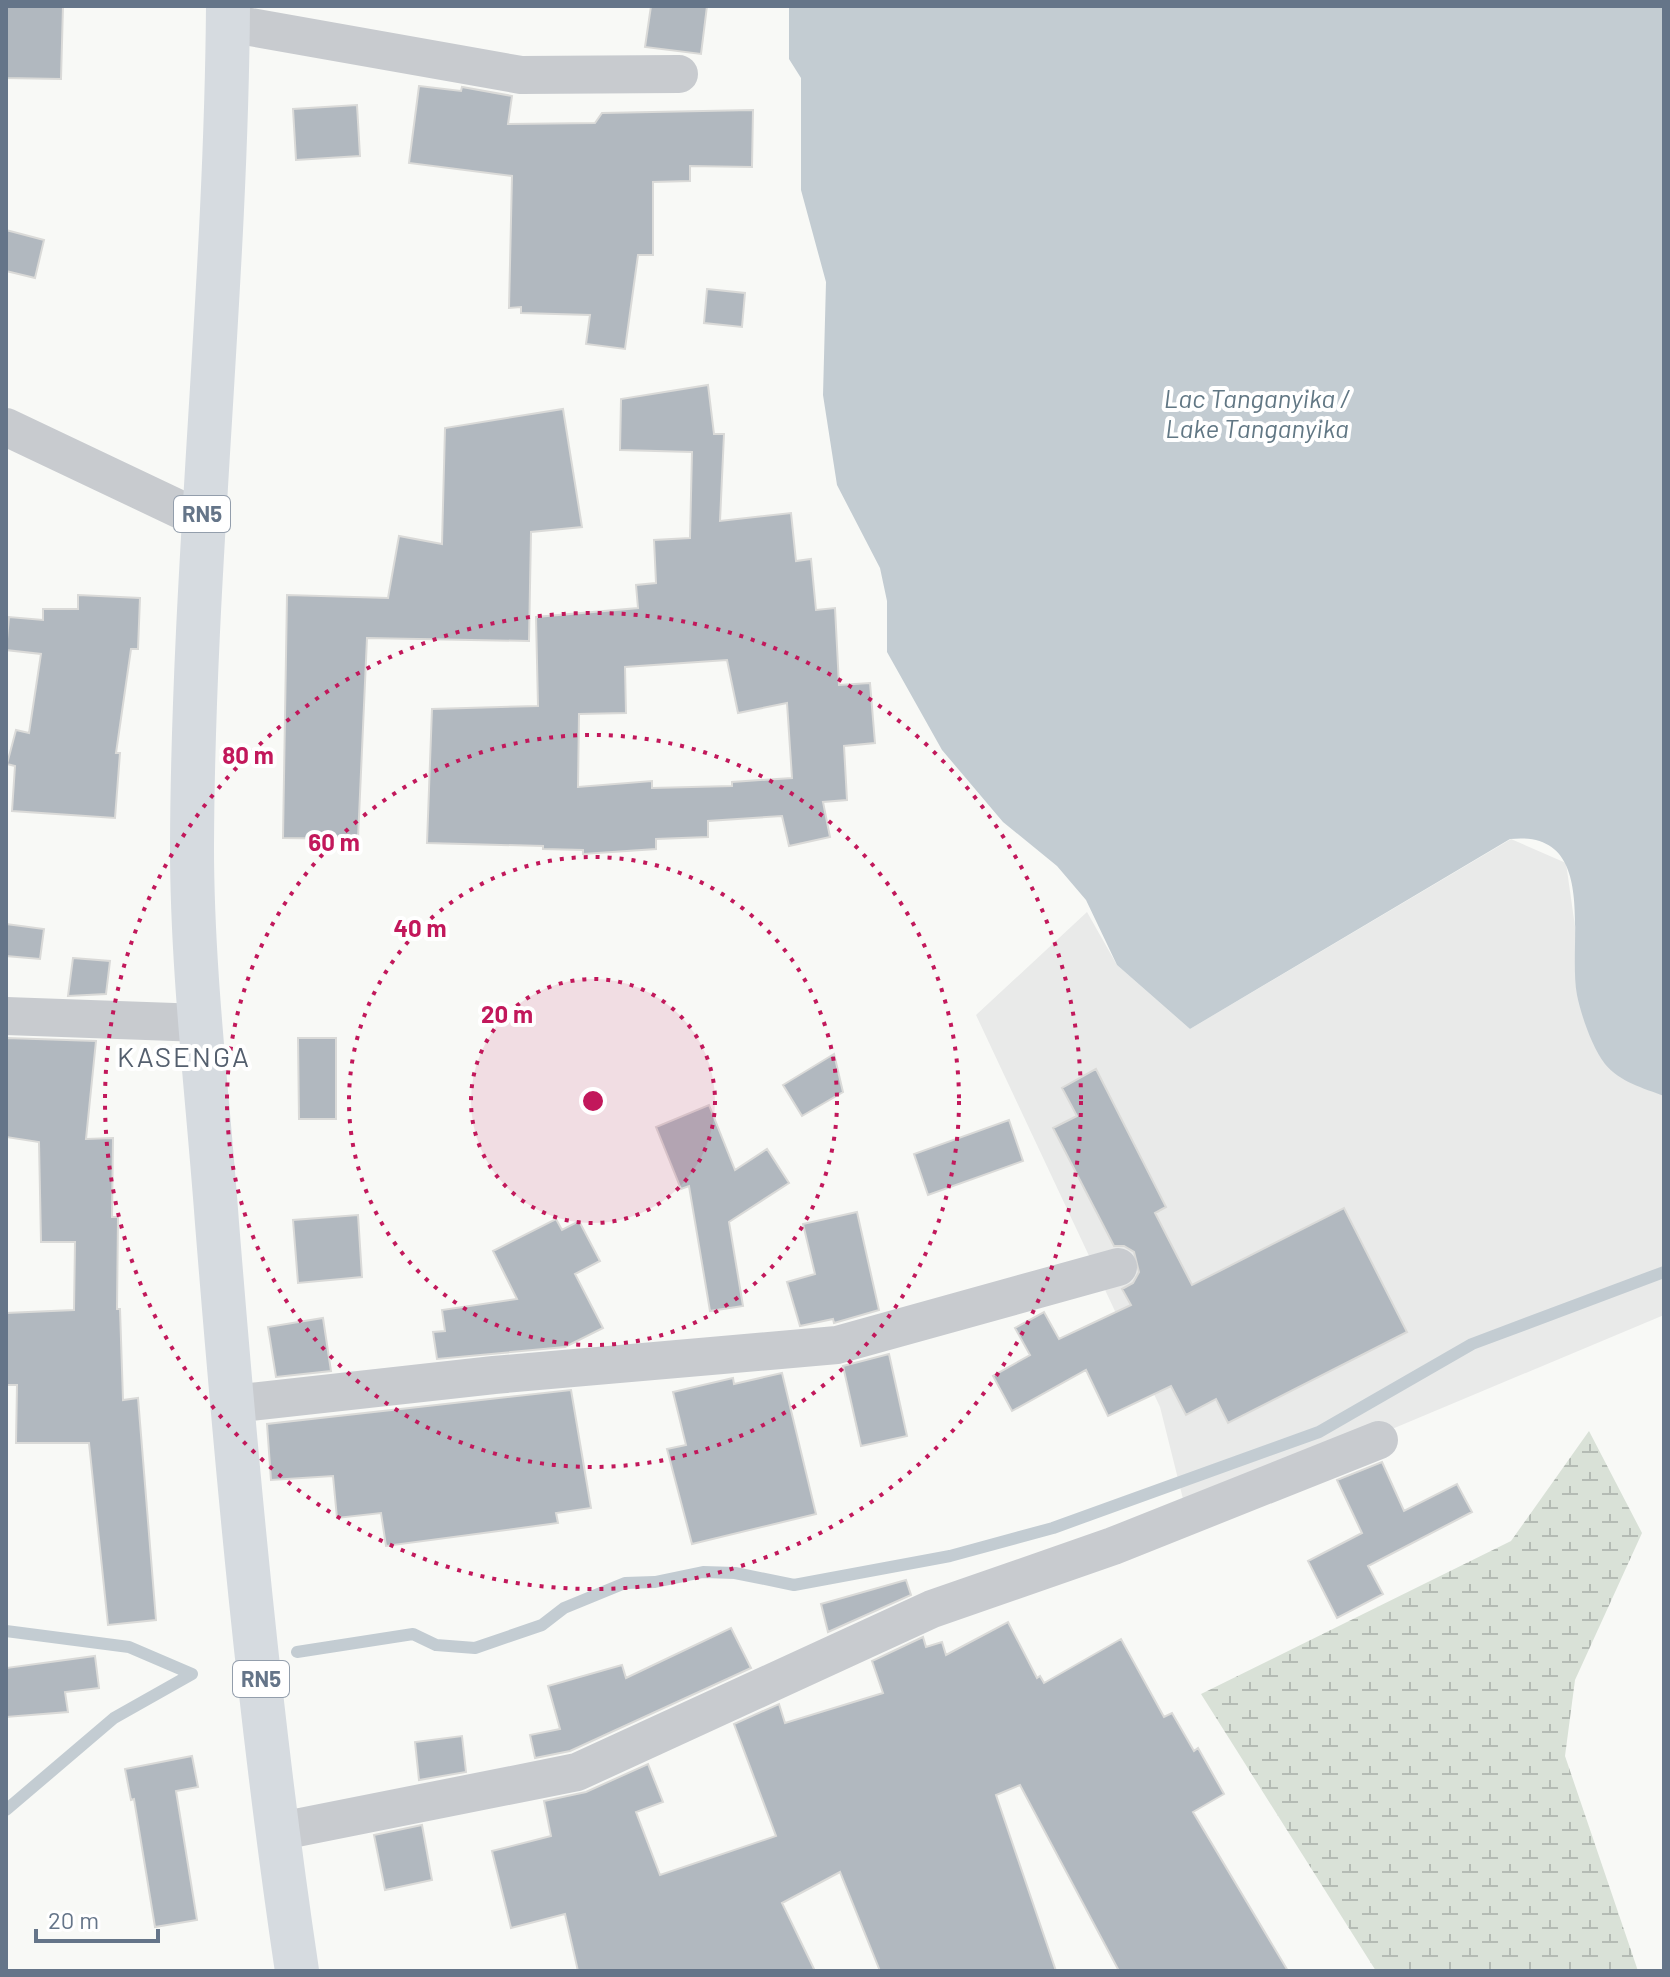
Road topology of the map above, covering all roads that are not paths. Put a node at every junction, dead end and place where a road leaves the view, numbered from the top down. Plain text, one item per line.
1 (228, 15) edge
2 (679, 74) dead end
3 (6, 427) edge
4 (202, 520) junction
5 (6, 1016) edge
6 (202, 1023) junction
7 (1118, 1267) dead end
8 (232, 1404) junction
9 (1379, 1440) dead end
10 (276, 1832) junction
11 (297, 1971) edge

1 - 2 street
1 - 4 highway, RN5
3 - 4 street
4 - 6 highway, RN5
5 - 6 street
6 - 8 highway, RN5
7 - 8 street
8 - 10 highway, RN5
9 - 10 street
10 - 11 highway, RN5

